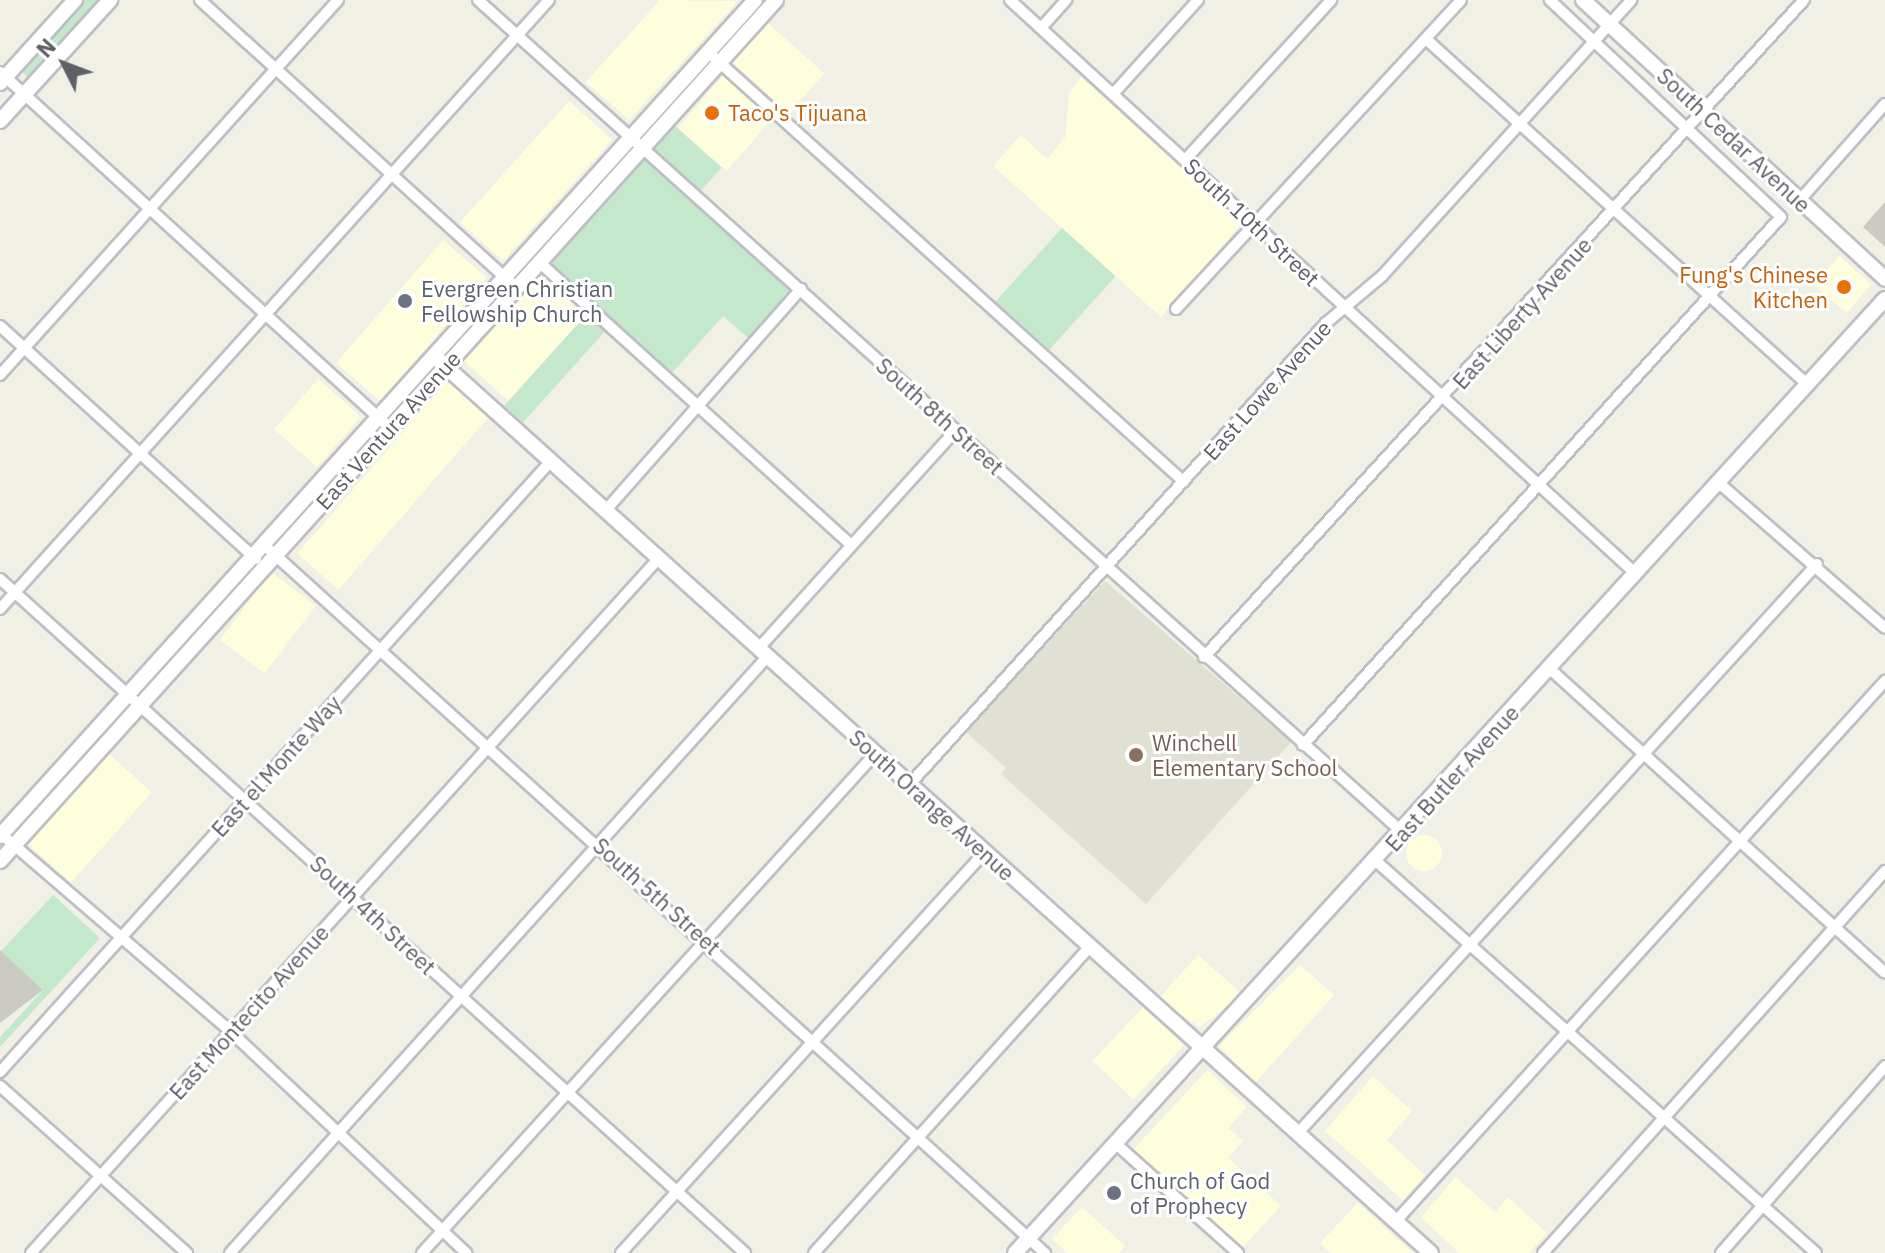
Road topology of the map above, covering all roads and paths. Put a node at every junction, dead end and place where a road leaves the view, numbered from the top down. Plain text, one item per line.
1 (75, 0) edge
2 (110, 0) edge
3 (200, 0) edge
4 (338, 0) edge
5 (478, 0) edge
6 (549, 0) edge
7 (755, 0) edge
8 (776, 0) edge
9 (1010, 0) edge
10 (1066, 0) edge
11 (1198, 0) edge
12 (1331, 0) edge
13 (1461, 0) edge
14 (1550, 0) edge
15 (1583, 0) edge
16 (1631, 0) edge
17 (1804, 0) edge
18 (1610, 24) junction
19 (1041, 28) junction
20 (516, 36) junction
21 (1426, 39) junction
22 (1594, 41) junction
23 (708, 52) junction
24 (720, 62) junction
25 (275, 70) junction
26 (2, 77) edge
27 (24, 94) junction
28 (1113, 94) junction
29 (1885, 104) edge
30 (1704, 112) junction
31 (0, 121) edge
32 (1520, 124) junction
33 (1689, 128) junction
34 (630, 138) junction
35 (642, 148) junction
36 (1185, 160) junction
37 (388, 175) junction
38 (1800, 200) junction
39 (150, 209) junction
40 (1615, 211) junction
41 (1256, 225) junction
42 (539, 262) junction
43 (504, 277) junction
44 (1885, 279) edge
45 (516, 288) junction
46 (801, 289) junction
47 (1710, 297) junction
48 (1885, 299) edge
49 (1176, 309) dead end
50 (1346, 309) junction
51 (264, 314) junction
52 (0, 326) edge
53 (24, 348) junction
54 (434, 356) junction
55 (446, 365) junction
56 (0, 375) edge
57 (1808, 385) junction
58 (1443, 398) junction
59 (699, 405) junction
60 (378, 417) junction
61 (390, 428) junction
62 (955, 431) junction
63 (140, 454) junction
64 (551, 461) junction
65 (1184, 482) junction
66 (1719, 483) junction
67 (1538, 485) junction
68 (606, 510) junction
69 (851, 545) junction
70 (269, 549) junction
71 (659, 558) junction
72 (258, 562) junction
73 (1817, 564) junction
74 (1106, 568) junction
75 (1636, 574) junction
76 (0, 579) edge
77 (15, 592) junction
78 (0, 609) edge
79 (1885, 628) edge
80 (383, 648) junction
81 (764, 652) junction
82 (1204, 657) junction
83 (1550, 669) junction
84 (1885, 681) edge
85 (127, 695) junction
86 (139, 706) junction
87 (490, 745) junction
88 (1303, 745) junction
89 (875, 754) junction
90 (1646, 755) junction
91 (909, 785) junction
92 (246, 799) junction
93 (1402, 832) junction
94 (1, 834) edge
95 (1740, 842) junction
96 (14, 845) junction
97 (599, 845) junction
98 (984, 853) junction
99 (0, 861) edge
100 (1376, 861) junction
101 (1885, 871) edge
102 (354, 896) junction
103 (1834, 927) junction
104 (121, 938) junction
105 (707, 941) junction
106 (1472, 945) junction
107 (1090, 947) junction
108 (1885, 973) edge
109 (461, 997) junction
110 (231, 1032) junction
111 (1567, 1032) junction
112 (814, 1037) junction
113 (1202, 1048) junction
114 (1885, 1066) edge
115 (0, 1072) edge
116 (0, 1086) edge
117 (569, 1090) junction
118 (1665, 1120) junction
119 (338, 1133) junction
120 (1298, 1133) junction
121 (921, 1137) junction
122 (1115, 1143) junction
123 (100, 1176) junction
124 (677, 1190) junction
125 (1767, 1204) junction
126 (1396, 1221) junction
127 (442, 1231) junction
128 (1029, 1238) junction
129 (1227, 1243) junction
130 (31, 1253) edge
131 (187, 1253) edge
132 (230, 1253) edge
133 (422, 1253) edge
134 (466, 1253) edge
135 (621, 1253) edge
136 (745, 1253) edge
137 (814, 1253) edge
138 (1015, 1253) edge
139 (1045, 1253) edge
140 (1218, 1253) edge
141 (1238, 1253) edge
142 (1431, 1253) edge
143 (1543, 1253) edge
144 (1721, 1253) edge
145 (1816, 1253) edge

1 - 26 street
2 - 27 street
3 - 25 street
4 - 25 street
5 - 20 street, South 8th Street
6 - 20 street
7 - 23 street, East Ventura Avenue
8 - 24 street, East Ventura Avenue
9 - 19 street, South 10th Street
10 - 19 street
11 - 28 street
12 - 36 street
13 - 21 street
14 - 22 street
15 - 18 street, South Cedar Avenue
16 - 18 street, East Lowe Avenue
17 - 30 street, East Liberty Avenue
18 - 22 street, East Lowe Avenue
18 - 30 street, South Cedar Avenue
19 - 28 street, South 10th Street
20 - 34 street, South 8th Street
20 - 37 street
21 - 32 street
21 - 41 street
22 - 32 street, East Lowe Avenue
22 - 33 street
23 - 24 street
23 - 34 street, East Ventura Avenue
24 - 35 street, East Ventura Avenue
24 - 65 street
25 - 37 street
25 - 39 street
26 - 27 street
27 - 31 street
27 - 39 street
28 - 36 street, South 10th Street
29 - 38 street
30 - 33 street, East Liberty Avenue
30 - 38 street, South Cedar Avenue
32 - 40 street
32 - 50 street, East Lowe Avenue
33 - 40 street, East Liberty Avenue
33 - 47 street
34 - 35 street, South 8th Street
34 - 43 street, East Ventura Avenue
35 - 42 street, East Ventura Avenue
35 - 46 street, South 8th Street
36 - 41 street, South 10th Street
37 - 43 street
37 - 51 street
38 - 44 street, South Cedar Avenue
39 - 51 street
39 - 53 street
40 - 47 street
40 - 58 street, East Liberty Avenue
41 - 49 street
41 - 50 street, South 10th Street
42 - 45 street, East Ventura Avenue
42 - 59 street
43 - 45 street
43 - 54 street, East Ventura Avenue
45 - 55 street, East Ventura Avenue
46 - 59 street
46 - 62 street, South 8th Street
47 - 57 street
47 - 67 street
48 - 57 street, East Butler Avenue
50 - 58 street, South 10th Street
50 - 65 street, East Lowe Avenue
51 - 60 street
51 - 63 street
52 - 53 street
53 - 56 street
53 - 63 street
54 - 55 street, South Orange Avenue
54 - 60 street, East Ventura Avenue
55 - 61 street, East Ventura Avenue
55 - 64 street, South Orange Avenue
57 - 66 street, East Butler Avenue
58 - 67 street, South 10th Street
58 - 82 street, East Liberty Avenue
59 - 68 street
59 - 69 street
60 - 61 street
60 - 70 street, East Ventura Avenue
61 - 70 street, East Ventura Avenue
62 - 69 street
62 - 74 street, South 8th Street
63 - 72 street
63 - 77 street
64 - 68 street, South Orange Avenue
64 - 80 street, East el Monte Way
65 - 74 street, East Lowe Avenue
66 - 73 street
66 - 75 street, East Butler Avenue
67 - 75 street, South 10th Street
67 - 88 street
68 - 71 street, South Orange Avenue
69 - 81 street
70 - 72 street, East Ventura Avenue
70 - 80 street, South 5th Street
71 - 81 street, South Orange Avenue
71 - 87 street, East Montecito Avenue
72 - 85 street, East Ventura Avenue
72 - 86 street, East Ventura Avenue
73 - 79 street
73 - 90 street
74 - 82 street, South 8th Street
74 - 91 street, East Lowe Avenue
75 - 83 street, East Butler Avenue
76 - 77 street, South 4th Street
77 - 78 street
77 - 85 street, South 4th Street
80 - 87 street, South 5th Street
80 - 92 street, East el Monte Way
81 - 89 street, South Orange Avenue
81 - 97 street
82 - 88 street, South 8th Street
83 - 90 street
83 - 93 street, East Butler Avenue
84 - 95 street
85 - 86 street, South 4th Street
85 - 94 street, East Ventura Avenue
86 - 92 street, South 4th Street
86 - 96 street, East Ventura Avenue
87 - 97 street, South 5th Street
87 - 102 street, East Montecito Avenue
88 - 93 street, South 8th Street
89 - 91 street, South Orange Avenue
89 - 105 street
90 - 95 street
90 - 106 street
91 - 98 street, South Orange Avenue
92 - 102 street, South 4th Street
92 - 104 street, East el Monte Way
93 - 100 street, East Butler Avenue
94 - 96 street
95 - 103 street
95 - 111 street
96 - 99 street, East Ventura Avenue
96 - 104 street
97 - 105 street, South 5th Street
97 - 109 street
98 - 107 street, South Orange Avenue
98 - 112 street
100 - 106 street
100 - 113 street, East Butler Avenue
101 - 103 street
102 - 109 street, South 4th Street
102 - 110 street, East Montecito Avenue
103 - 108 street
103 - 118 street
104 - 110 street
104 - 115 street, East el Monte Way
105 - 112 street, South 5th Street
105 - 117 street
106 - 111 street
106 - 120 street
107 - 113 street, South Orange Avenue
107 - 121 street
109 - 117 street, South 4th Street
109 - 119 street
110 - 119 street
110 - 123 street, East Montecito Avenue
111 - 118 street
111 - 126 street
112 - 121 street, South 5th Street
112 - 124 street
113 - 120 street, South Orange Avenue
113 - 122 street, East Butler Avenue
114 - 125 street
116 - 123 street
117 - 124 street, South 4th Street
117 - 127 street
118 - 125 street
118 - 143 street
119 - 127 street
119 - 132 street
120 - 126 street, South Orange Avenue
121 - 128 street, South 5th Street
121 - 137 street
122 - 128 street, East Butler Avenue
122 - 129 street
123 - 130 street, East Montecito Avenue
123 - 131 street
124 - 135 street
124 - 136 street, South 4th Street
125 - 144 street
125 - 145 street
126 - 142 street, South Orange Avenue
127 - 133 street
127 - 134 street
128 - 138 street, East Butler Avenue
128 - 139 street, South 5th Street
129 - 140 street
129 - 141 street

